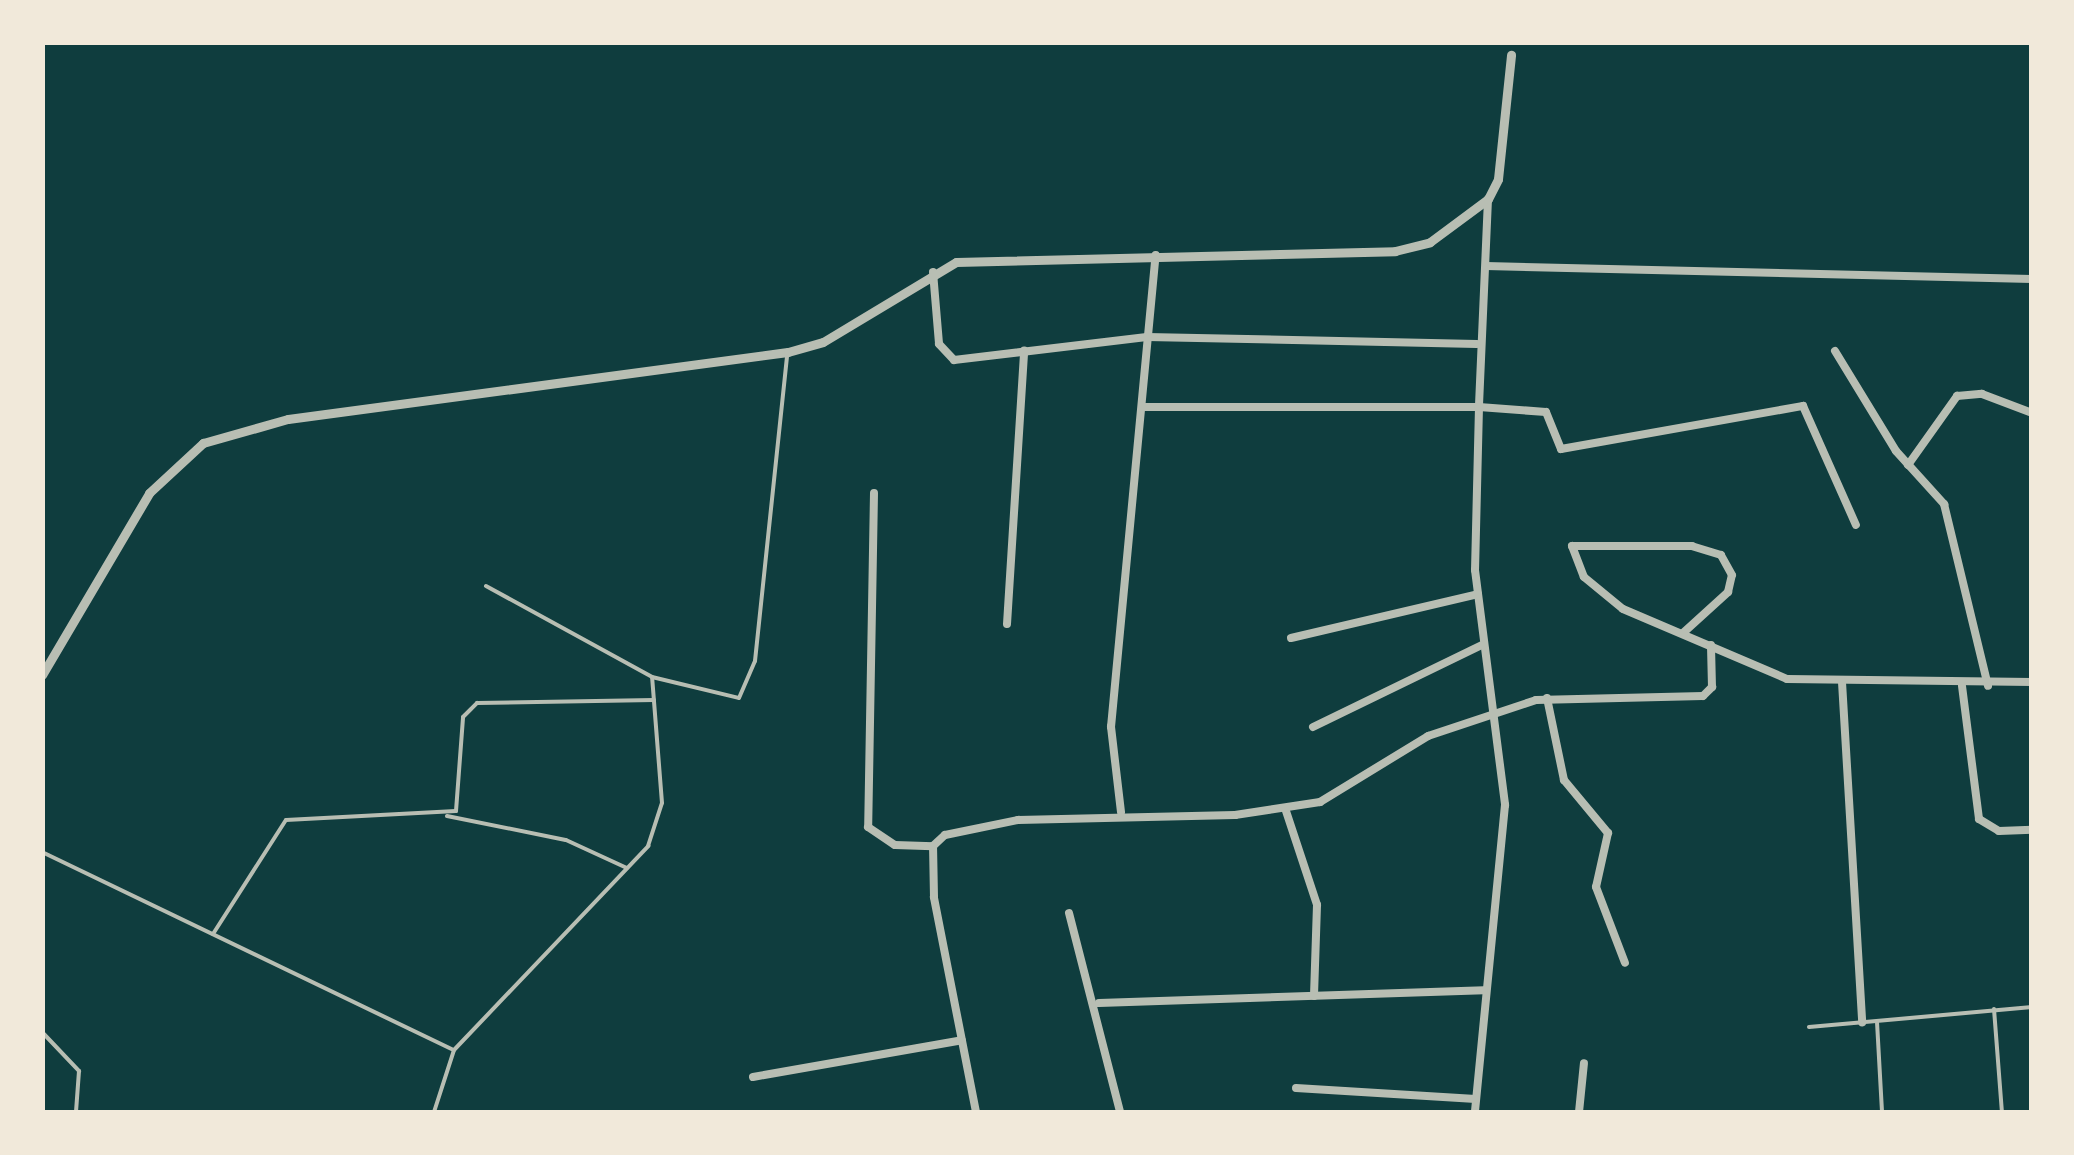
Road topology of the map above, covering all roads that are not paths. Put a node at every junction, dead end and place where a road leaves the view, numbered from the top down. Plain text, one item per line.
1 (1511, 55) dead end
2 (1488, 199) junction
3 (1156, 255) junction
4 (1486, 266) junction
5 (934, 272) junction
6 (2032, 280) edge
7 (1147, 336) junction
8 (1477, 344) junction
9 (1024, 351) junction
10 (1835, 351) dead end
11 (788, 352) junction
12 (1142, 407) junction
13 (1480, 408) junction
14 (2032, 413) edge
15 (1908, 465) junction
16 (874, 493) dead end
17 (1856, 525) dead end
18 (486, 586) dead end
19 (1478, 594) junction
20 (1006, 624) dead end
21 (1683, 634) junction
22 (1292, 638) dead end
23 (1484, 644) junction
24 (1712, 645) junction
25 (42, 675) edge
26 (652, 678) junction
27 (1842, 682) junction
28 (2032, 682) edge
29 (1962, 686) junction
30 (1988, 686) junction
31 (1547, 698) junction
32 (654, 700) junction
33 (1495, 716) junction
34 (1314, 727) dead end
35 (1285, 808) junction
36 (1121, 812) junction
37 (447, 816) junction
38 (2032, 830) edge
39 (933, 846) junction
40 (42, 852) edge
41 (627, 868) junction
42 (1069, 913) dead end
43 (213, 934) junction
44 (1625, 962) dead end
45 (1484, 990) junction
46 (1314, 996) junction
47 (1099, 1003) junction
48 (2032, 1006) edge
49 (1994, 1010) junction
50 (1877, 1021) junction
51 (1862, 1022) junction
52 (1808, 1028) dead end
53 (42, 1032) edge
54 (962, 1040) junction
55 (454, 1050) junction
56 (1584, 1063) dead end
57 (753, 1078) dead end
58 (1296, 1088) dead end
59 (1476, 1099) junction
60 (76, 1112) edge
61 (434, 1112) edge
62 (976, 1112) edge
63 (1120, 1112) edge
64 (1474, 1112) edge
65 (1580, 1112) edge
66 (1882, 1112) edge
67 (2002, 1112) edge

1 - 2 street
2 - 3 street
2 - 4 street
3 - 5 street
3 - 7 street
4 - 6 street
4 - 8 street
5 - 9 street
5 - 11 street
7 - 8 street
7 - 9 street
7 - 12 street
8 - 13 street
9 - 20 street
10 - 15 street
11 - 25 street
11 - 26 lane
12 - 13 street
12 - 36 street
13 - 17 street
13 - 19 street
14 - 15 street
15 - 30 street
16 - 39 street
18 - 26 lane
19 - 22 street
19 - 23 street
21 - 21 street
21 - 24 street
23 - 33 street
23 - 34 street
24 - 27 street
24 - 31 street
26 - 32 lane
27 - 29 street
27 - 51 street
28 - 30 street
29 - 30 street
29 - 38 street
31 - 33 street
31 - 44 street
32 - 37 lane
32 - 41 lane
33 - 35 street
33 - 45 street
35 - 36 street
35 - 46 street
36 - 39 street
37 - 41 lane
37 - 43 lane
39 - 54 street
40 - 43 lane
41 - 55 lane
42 - 47 street
43 - 55 lane
45 - 46 street
45 - 59 street
46 - 47 street
47 - 63 street
48 - 49 lane
49 - 50 lane
49 - 67 lane
50 - 51 lane
50 - 66 lane
51 - 52 lane
53 - 60 lane
54 - 57 street
54 - 62 street
55 - 61 lane
56 - 65 street
58 - 59 street
59 - 64 street

